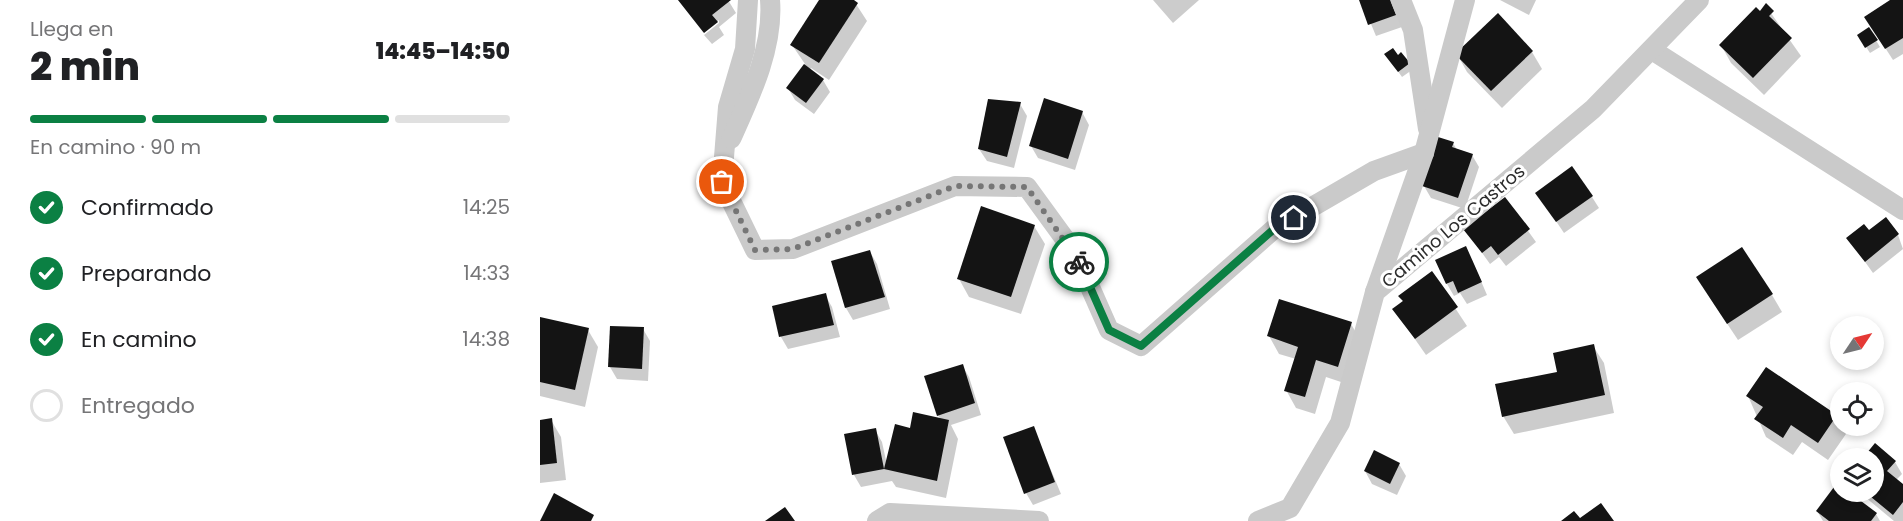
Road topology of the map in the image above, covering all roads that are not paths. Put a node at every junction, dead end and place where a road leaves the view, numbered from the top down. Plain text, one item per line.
1 (748, 0) edge
2 (770, 0) edge
3 (1401, 0) edge
4 (1465, 0) edge
5 (1699, 0) edge
6 (1652, 50) junction
7 (1427, 145) junction
8 (724, 152) junction
9 (1903, 210) edge
10 (1375, 292) junction
11 (1290, 514) edge
12 (877, 521) edge
13 (1039, 521) edge
14 (1258, 521) edge

1 - 8 street
2 - 8 street
3 - 7 street
4 - 7 street
5 - 6 street, Camino Los Castros
6 - 9 street
6 - 10 street, Camino Los Castros
7 - 8 street
7 - 10 street
10 - 11 street, Camino Los Castros
11 - 14 street, Camino Los Castros
12 - 13 street

